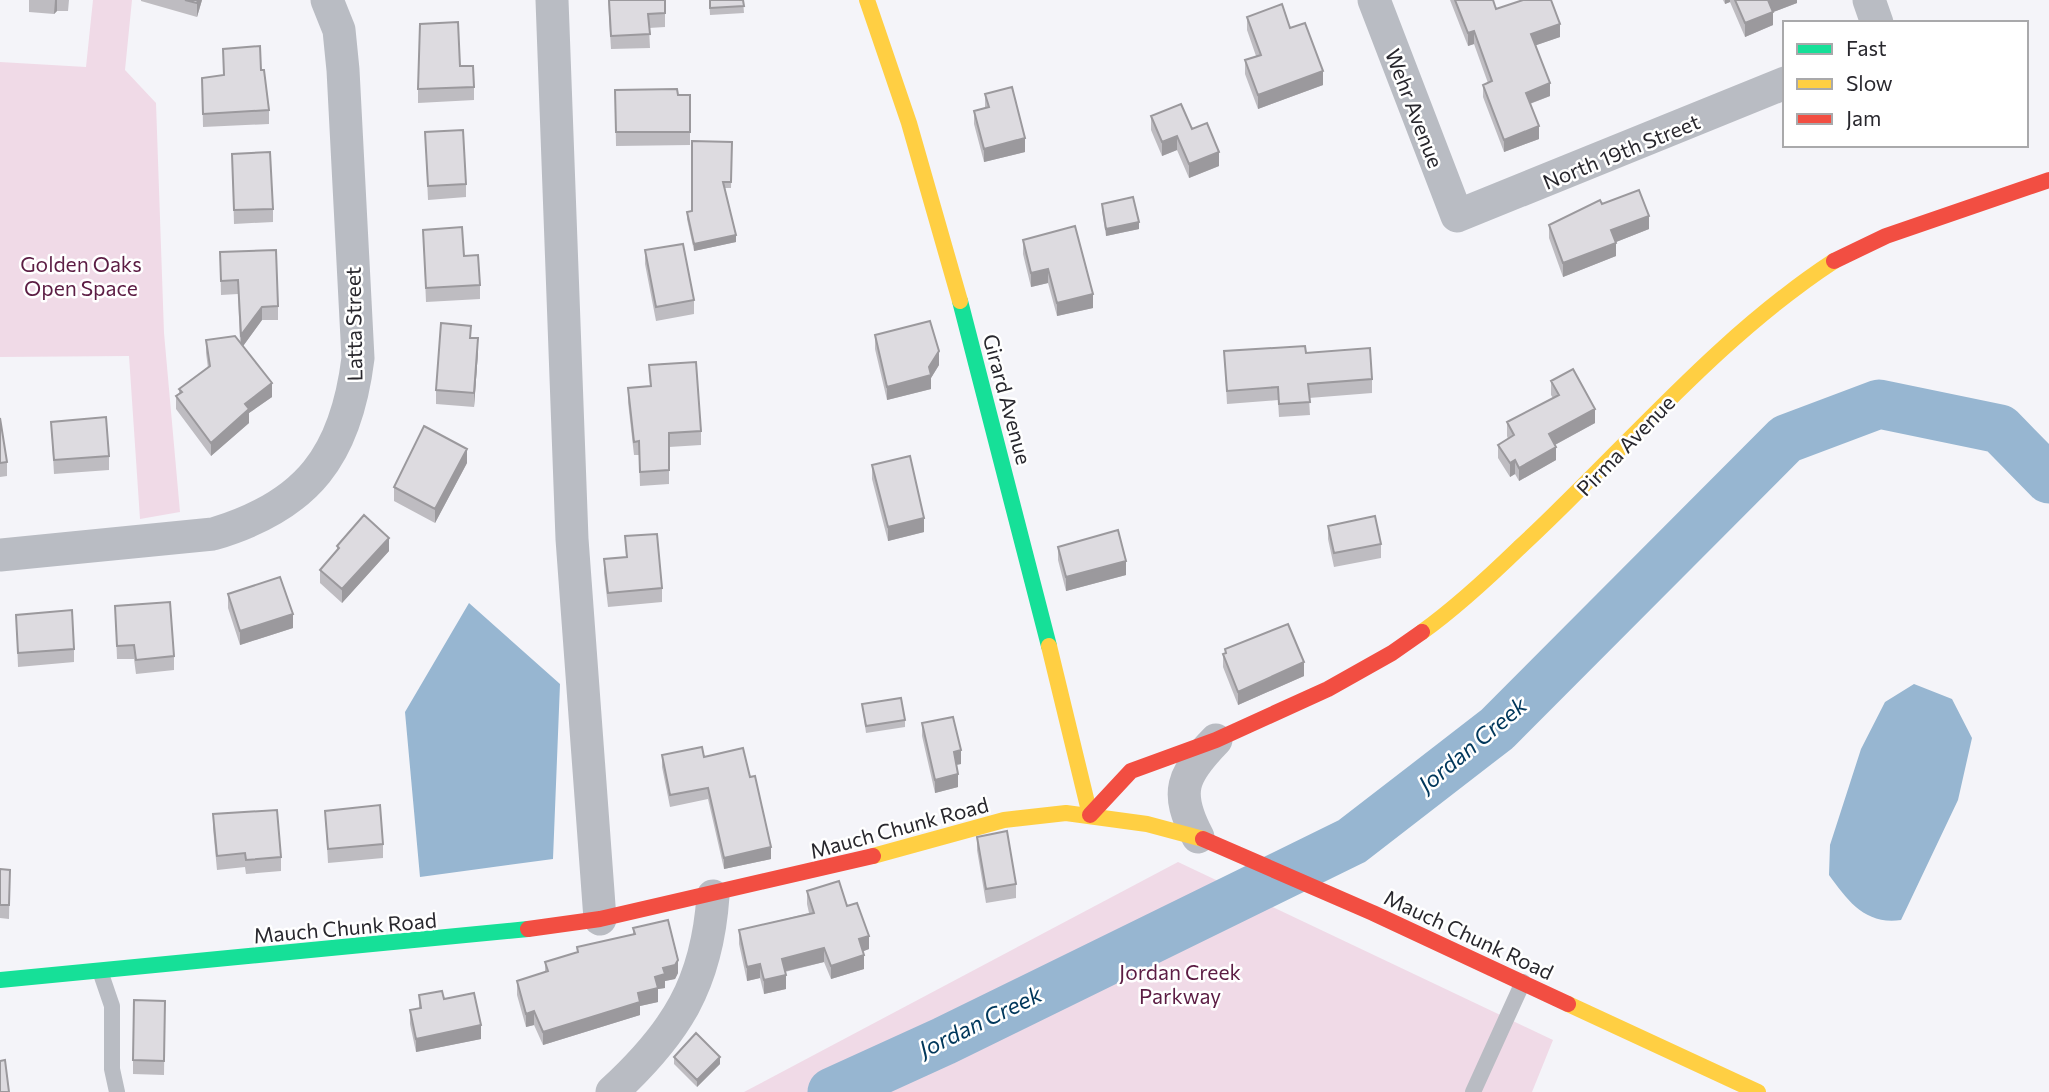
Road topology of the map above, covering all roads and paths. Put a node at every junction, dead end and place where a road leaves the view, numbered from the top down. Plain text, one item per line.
1 (327, 0) edge
2 (552, 0) edge
3 (867, 0) edge
4 (1374, 0) edge
5 (1869, 0) edge
6 (1876, 21) edge
7 (1783, 84) edge
8 (2049, 180) edge
9 (1457, 216) joint
10 (0, 555) edge
11 (1216, 740) junction
12 (1090, 815) junction
13 (1198, 837) junction
14 (713, 896) junction
15 (600, 919) junction
16 (100, 971) junction
17 (0, 980) edge
18 (1523, 982) junction
19 (117, 1092) edge
20 (612, 1092) edge
21 (1473, 1092) edge
22 (1758, 1092) edge

1 - 10 street, Latta Street
2 - 15 street
3 - 12 street, Girard Avenue
4 - 9 street, Wehr Avenue
5 - 6 street
7 - 9 street, North 19th Street
8 - 11 street, Pirma Avenue
11 - 12 street, Pirma Avenue
11 - 13 street, Pirma Avenue
12 - 13 street, Mauch Chunk Road
12 - 14 street, Mauch Chunk Road
13 - 18 street, Mauch Chunk Road
14 - 15 street, Mauch Chunk Road
14 - 20 street
15 - 16 street, Mauch Chunk Road
16 - 17 street, Mauch Chunk Road
16 - 19 lane
18 - 21 lane
18 - 22 street, Mauch Chunk Road

